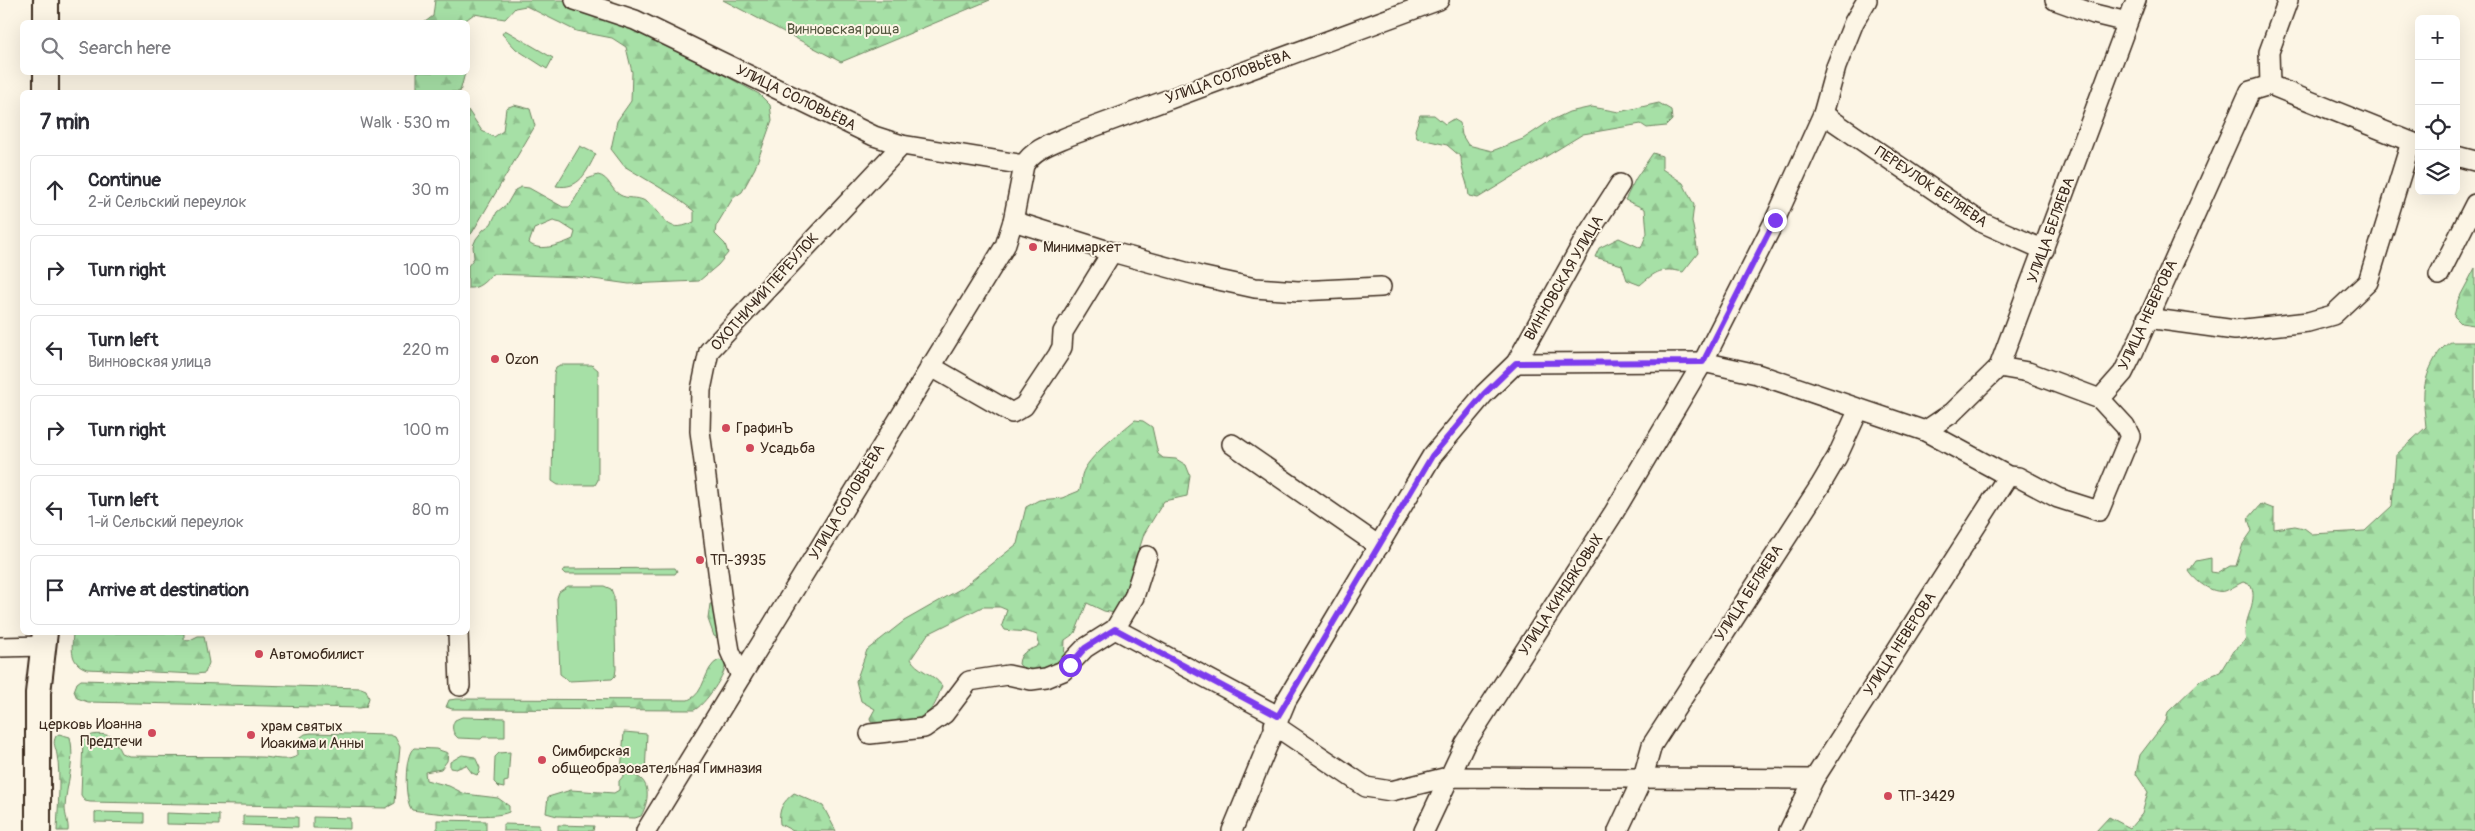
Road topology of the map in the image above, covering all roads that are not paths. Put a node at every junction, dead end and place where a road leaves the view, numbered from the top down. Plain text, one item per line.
1 (46, 0) edge
2 (576, 0) edge
3 (1439, 0) edge
4 (1867, 0) edge
5 (2055, 0) edge
6 (2136, 0) edge
7 (2288, 0) edge
8 (1394, 8) edge
9 (46, 20) edge
10 (2127, 22) junction
11 (46, 75) edge
12 (2270, 85) junction
13 (46, 90) edge
14 (1823, 114) junction
15 (2415, 144) edge
16 (902, 145) junction
17 (2460, 157) edge
18 (2475, 161) edge
19 (1024, 165) junction
20 (1620, 184) dead end
21 (2475, 204) edge
22 (1014, 221) junction
23 (2044, 250) junction
24 (1112, 252) junction
25 (2439, 275) dead end
26 (1381, 287) dead end
27 (2147, 318) junction
28 (1703, 362) junction
29 (1516, 363) junction
30 (930, 366) junction
31 (1999, 367) junction
32 (2100, 400) junction
33 (1858, 409) junction
34 (1925, 431) junction
35 (1232, 444) dead end
36 (2008, 476) junction
37 (1379, 546) junction
38 (1147, 556) dead end
39 (1115, 629) junction
40 (458, 635) edge
41 (45, 639) edge
42 (0, 647) edge
43 (741, 676) junction
44 (460, 686) dead end
45 (1276, 721) junction
46 (870, 734) dead end
47 (1448, 777) junction
48 (1643, 777) junction
49 (1814, 779) junction
50 (38, 831) edge
51 (646, 831) edge
52 (1232, 831) edge
53 (1424, 831) edge
54 (1618, 831) edge
55 (1789, 831) edge

1 - 9 main road
2 - 16 street, УЛИЦА СОЛОВЬЁВА
3 - 8 street, УЛИЦА СОЛОВЬЁВА
4 - 14 street, УЛИЦА КИНДЯКОВЫХ
5 - 10 street
6 - 10 street, УЛИЦА БЕЛЯЕВА
7 - 12 street
8 - 19 street, УЛИЦА СОЛОВЬЁВА
10 - 23 street, УЛИЦА БЕЛЯЕВА
11 - 13 main road
12 - 15 street
12 - 27 street, УЛИЦА НЕВЕРОВА
14 - 23 street, ПЕРЕУЛОК БЕЛЯЕВА
14 - 28 street, УЛИЦА КИНДЯКОВЫХ
15 - 27 street
16 - 19 street, УЛИЦА СОЛОВЬЁВА
16 - 43 street, ОХОТНИЧИЙ ПЕРЕУЛОК
17 - 18 street
19 - 22 street, УЛИЦА СОЛОВЬЁВА
20 - 29 street, ВИННОВСКАЯ УЛИЦА
21 - 25 street
22 - 24 street
22 - 30 street, УЛИЦА СОЛОВЬЁВА
23 - 31 street, УЛИЦА БЕЛЯЕВА
24 - 26 street
24 - 30 street
27 - 32 street, УЛИЦА НЕВЕРОВА
28 - 29 street
28 - 33 street
28 - 47 street, УЛИЦА КИНДЯКОВЫХ
29 - 37 street, ВИННОВСКАЯ УЛИЦА
30 - 43 street, УЛИЦА СОЛОВЬЁВА
31 - 32 street
31 - 34 street, УЛИЦА БЕЛЯЕВА
32 - 36 street
33 - 34 street
33 - 48 street, УЛИЦА БЕЛЯЕВА
34 - 36 street
35 - 37 street
36 - 49 street, УЛИЦА НЕВЕРОВА
37 - 45 street, ВИННОВСКАЯ УЛИЦА
38 - 39 street
39 - 45 street
39 - 46 street
40 - 44 street
41 - 42 street
41 - 50 main road
43 - 51 street, УЛИЦА СОЛОВЬЁВА
45 - 47 street
45 - 52 street, ВИННОВСКАЯ УЛИЦА
47 - 48 street
47 - 53 street, УЛИЦА КИНДЯКОВЫХ
48 - 49 street
48 - 54 street, УЛИЦА БЕЛЯЕВА
49 - 55 street, УЛИЦА НЕВЕРОВА

